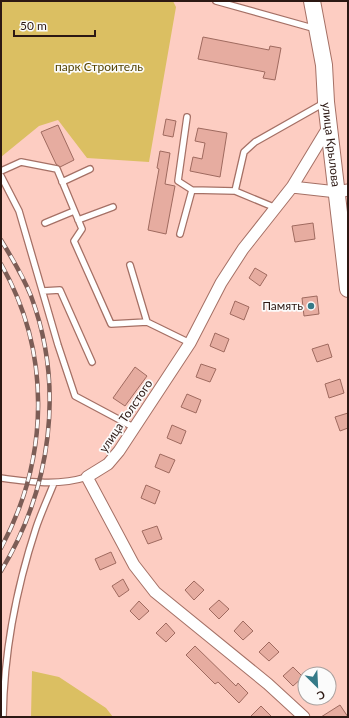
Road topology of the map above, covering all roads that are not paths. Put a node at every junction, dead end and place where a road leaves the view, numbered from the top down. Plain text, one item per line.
1 (216, 1) edge
2 (312, 1) edge
3 (317, 30) junction
4 (326, 102) junction
5 (187, 117) dead end
6 (329, 126) junction
7 (90, 169) dead end
8 (1, 171) edge
9 (1, 176) edge
10 (62, 182) junction
11 (292, 187) junction
12 (192, 190) junction
13 (234, 191) junction
14 (342, 191) edge
15 (113, 207) dead end
16 (276, 208) junction
17 (74, 211) junction
18 (78, 220) junction
19 (45, 223) dead end
20 (180, 234) dead end
21 (130, 265) dead end
22 (348, 289) edge
23 (44, 291) junction
24 (147, 322) junction
25 (190, 343) junction
26 (92, 362) dead end
27 (135, 428) junction
28 (1, 478) edge
29 (87, 478) junction
30 (54, 483) junction
31 (3, 717) edge
32 (304, 717) edge

1 - 3 lane
2 - 3 main road, улица Крылова
3 - 4 main road, улица Крылова
4 - 6 main road, улица Крылова
4 - 13 lane
5 - 12 lane
6 - 11 street, улица Толстого
6 - 14 main road, улица Крылова
7 - 10 lane
8 - 10 lane
9 - 23 lane
10 - 17 lane
11 - 14 street
11 - 16 street, улица Толстого
12 - 13 lane
12 - 20 lane
13 - 16 lane
14 - 22 main road, улица Крылова
15 - 18 lane
16 - 25 street, улица Толстого
17 - 18 lane
17 - 19 lane
18 - 24 lane
21 - 24 lane
23 - 26 lane
23 - 27 lane
24 - 25 lane
25 - 27 street, улица Толстого
27 - 29 street, улица Толстого
28 - 30 lane
29 - 30 lane
29 - 32 street
30 - 31 lane

